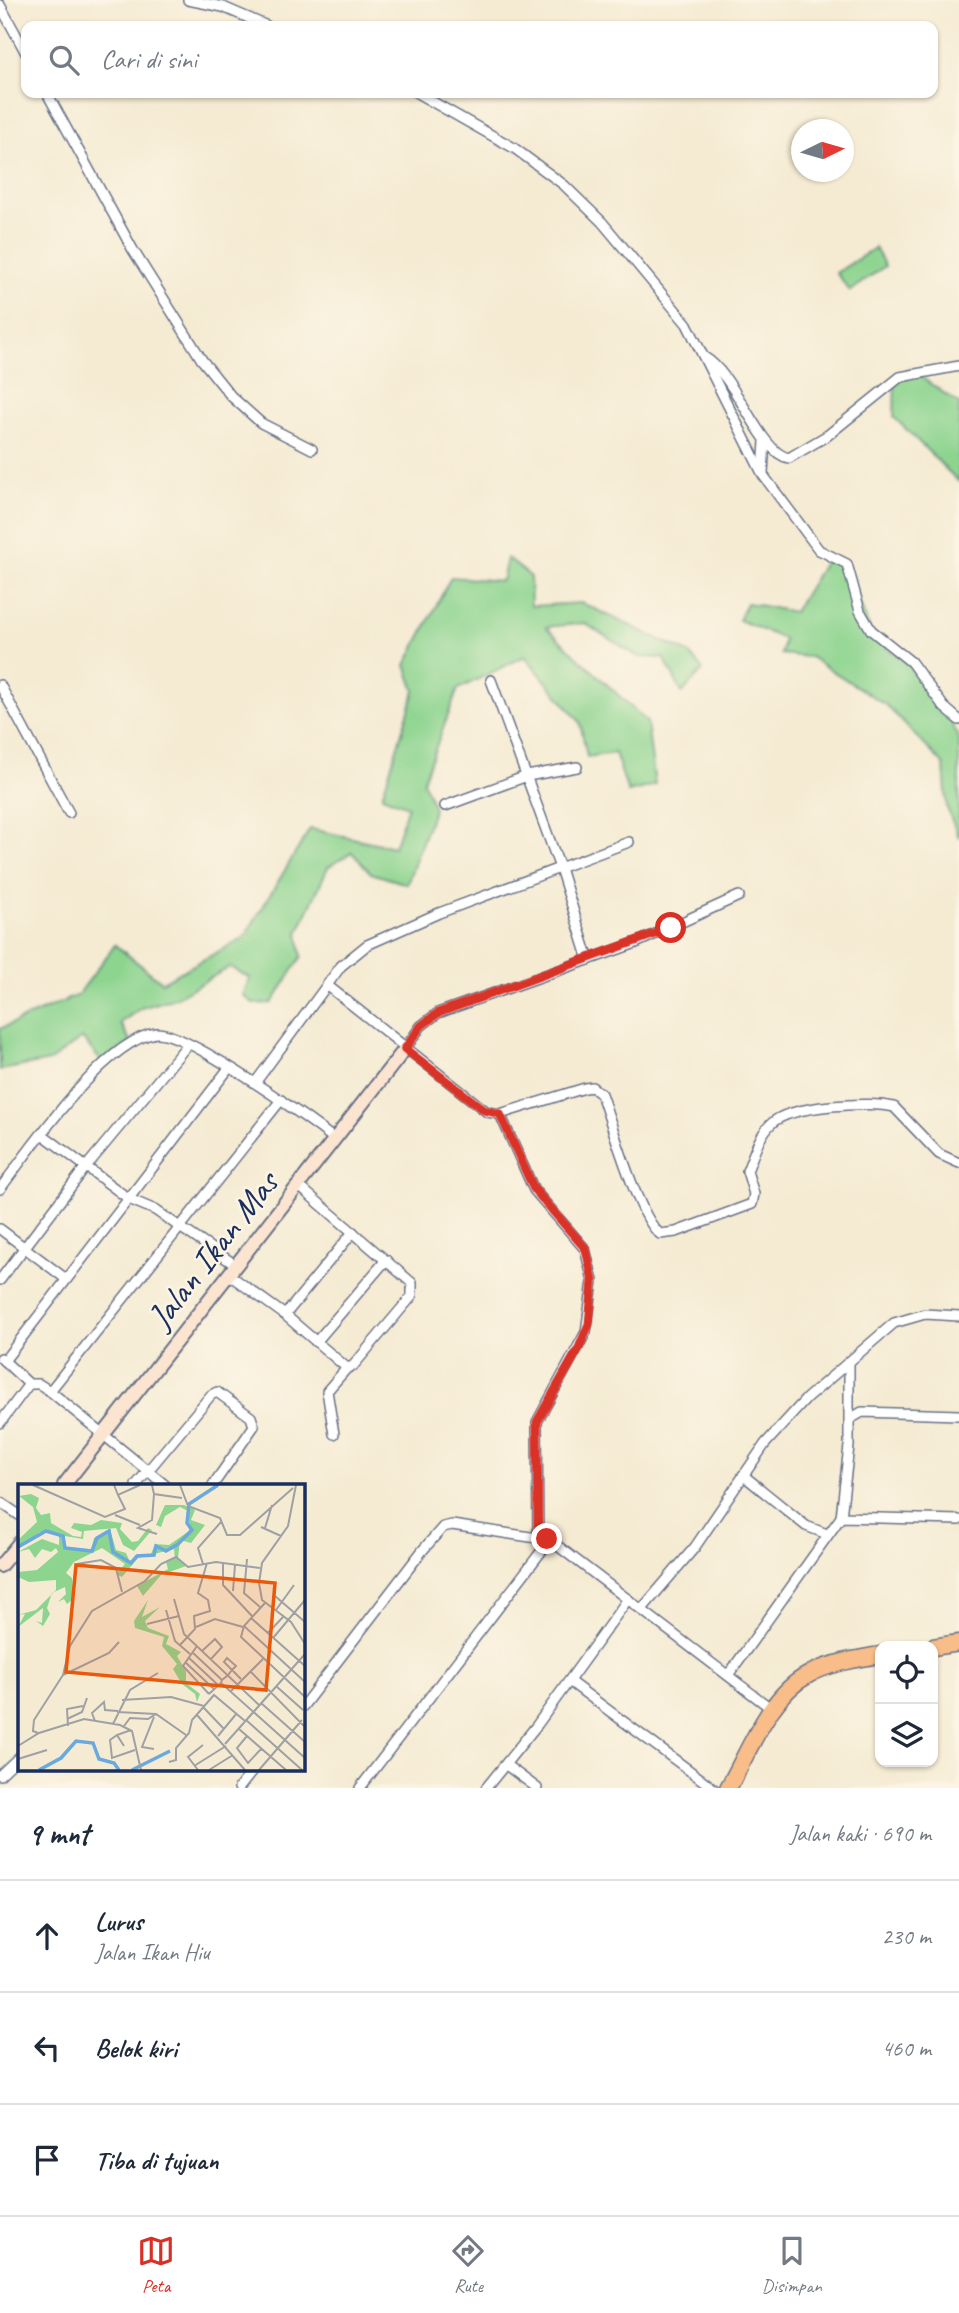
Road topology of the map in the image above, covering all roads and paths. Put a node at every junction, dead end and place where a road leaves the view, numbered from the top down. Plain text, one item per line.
1 (188, 0) edge
2 (0, 5) edge
3 (255, 21) edge
4 (21, 45) edge
5 (50, 98) edge
6 (427, 98) edge
7 (702, 356) junction
8 (959, 366) edge
9 (765, 441) junction
10 (312, 449) dead end
11 (763, 474) junction
12 (491, 680) dead end
13 (0, 685) edge
14 (959, 720) edge
15 (577, 767) dead end
16 (527, 776) junction
17 (445, 806) dead end
18 (69, 813) dead end
19 (629, 842) dead end
20 (559, 868) junction
21 (739, 896) dead end
22 (589, 960) junction
23 (328, 986) junction
24 (188, 1044) junction
25 (405, 1049) junction
26 (229, 1068) junction
27 (255, 1083) junction
28 (281, 1100) junction
29 (500, 1114) junction
30 (42, 1134) junction
31 (334, 1139) junction
32 (959, 1163) edge
33 (85, 1168) junction
34 (299, 1186) junction
35 (0, 1189) edge
36 (129, 1199) junction
37 (179, 1227) junction
38 (0, 1229) edge
39 (353, 1231) junction
40 (25, 1247) junction
41 (386, 1260) junction
42 (231, 1269) junction
43 (66, 1279) junction
44 (0, 1280) edge
45 (285, 1315) junction
46 (959, 1316) edge
47 (316, 1342) junction
48 (2, 1359) edge
49 (849, 1363) junction
50 (347, 1368) junction
51 (29, 1384) junction
52 (50, 1391) junction
53 (959, 1415) edge
54 (850, 1419) junction
55 (0, 1423) edge
56 (334, 1434) dead end
57 (103, 1436) junction
58 (146, 1471) junction
59 (744, 1475) junction
60 (65, 1484) edge
61 (137, 1484) edge
62 (164, 1484) edge
63 (214, 1484) edge
64 (0, 1502) edge
65 (18, 1514) edge
66 (841, 1517) junction
67 (959, 1520) edge
68 (806, 1527) junction
69 (827, 1534) junction
70 (538, 1537) junction
71 (550, 1540) junction
72 (18, 1543) edge
73 (817, 1548) junction
74 (0, 1566) edge
75 (628, 1599) junction
76 (642, 1609) junction
77 (959, 1643) edge
78 (938, 1646) edge
79 (875, 1656) edge
80 (729, 1674) junction
81 (569, 1681) junction
82 (304, 1705) edge
83 (773, 1710) junction
84 (18, 1757) edge
85 (506, 1765) junction
86 (253, 1770) edge
87 (0, 1775) edge
88 (239, 1788) edge
89 (360, 1788) edge
90 (486, 1788) edge
91 (537, 1788) edge
92 (713, 1788) edge
93 (728, 1788) edge

1 - 3 street
2 - 4 street
5 - 10 street
6 - 7 street
7 - 9 street
7 - 11 street
8 - 9 street
9 - 11 street
11 - 14 street
12 - 16 street
13 - 18 street
15 - 16 street
16 - 17 street
16 - 20 street
19 - 20 street
20 - 22 street
20 - 23 street
21 - 22 street
22 - 25 street
23 - 25 street
23 - 27 street
24 - 26 street
24 - 30 street
24 - 33 street
25 - 29 street
25 - 31 street, Jalan Ikan Mas
26 - 27 street
26 - 36 street
27 - 28 street
28 - 31 street
28 - 37 street
29 - 32 street
29 - 70 street
30 - 33 street
30 - 35 street
31 - 34 street, Jalan Ikan Mas
33 - 36 street
33 - 40 street
34 - 39 street
34 - 42 street, Jalan Ikan Mas
36 - 37 street
36 - 43 street
37 - 42 street
37 - 52 street
38 - 40 street
39 - 41 street
39 - 45 street
40 - 43 street
40 - 44 street
41 - 47 street
41 - 50 street
42 - 45 street
42 - 57 street, Jalan Ikan Mas
43 - 48 street
45 - 47 street
46 - 49 street
47 - 50 street
48 - 51 street
49 - 54 street
49 - 59 street
50 - 56 street
51 - 52 street
51 - 55 street
52 - 57 street
53 - 54 street
54 - 66 street
57 - 58 street
57 - 60 street, Jalan Ikan Mas
58 - 61 street
58 - 62 street
58 - 63 street
59 - 68 street
59 - 76 street
64 - 65 street
66 - 67 street
66 - 69 street
68 - 69 street
68 - 73 street
69 - 73 street
70 - 71 street
70 - 82 street
71 - 75 street
71 - 89 street
72 - 74 street
73 - 80 street
75 - 76 street
75 - 81 street
76 - 80 street
77 - 78 highway
79 - 83 highway
80 - 83 street
81 - 85 street
81 - 92 street
83 - 93 highway
84 - 87 street
85 - 90 street
85 - 91 street
86 - 88 street

